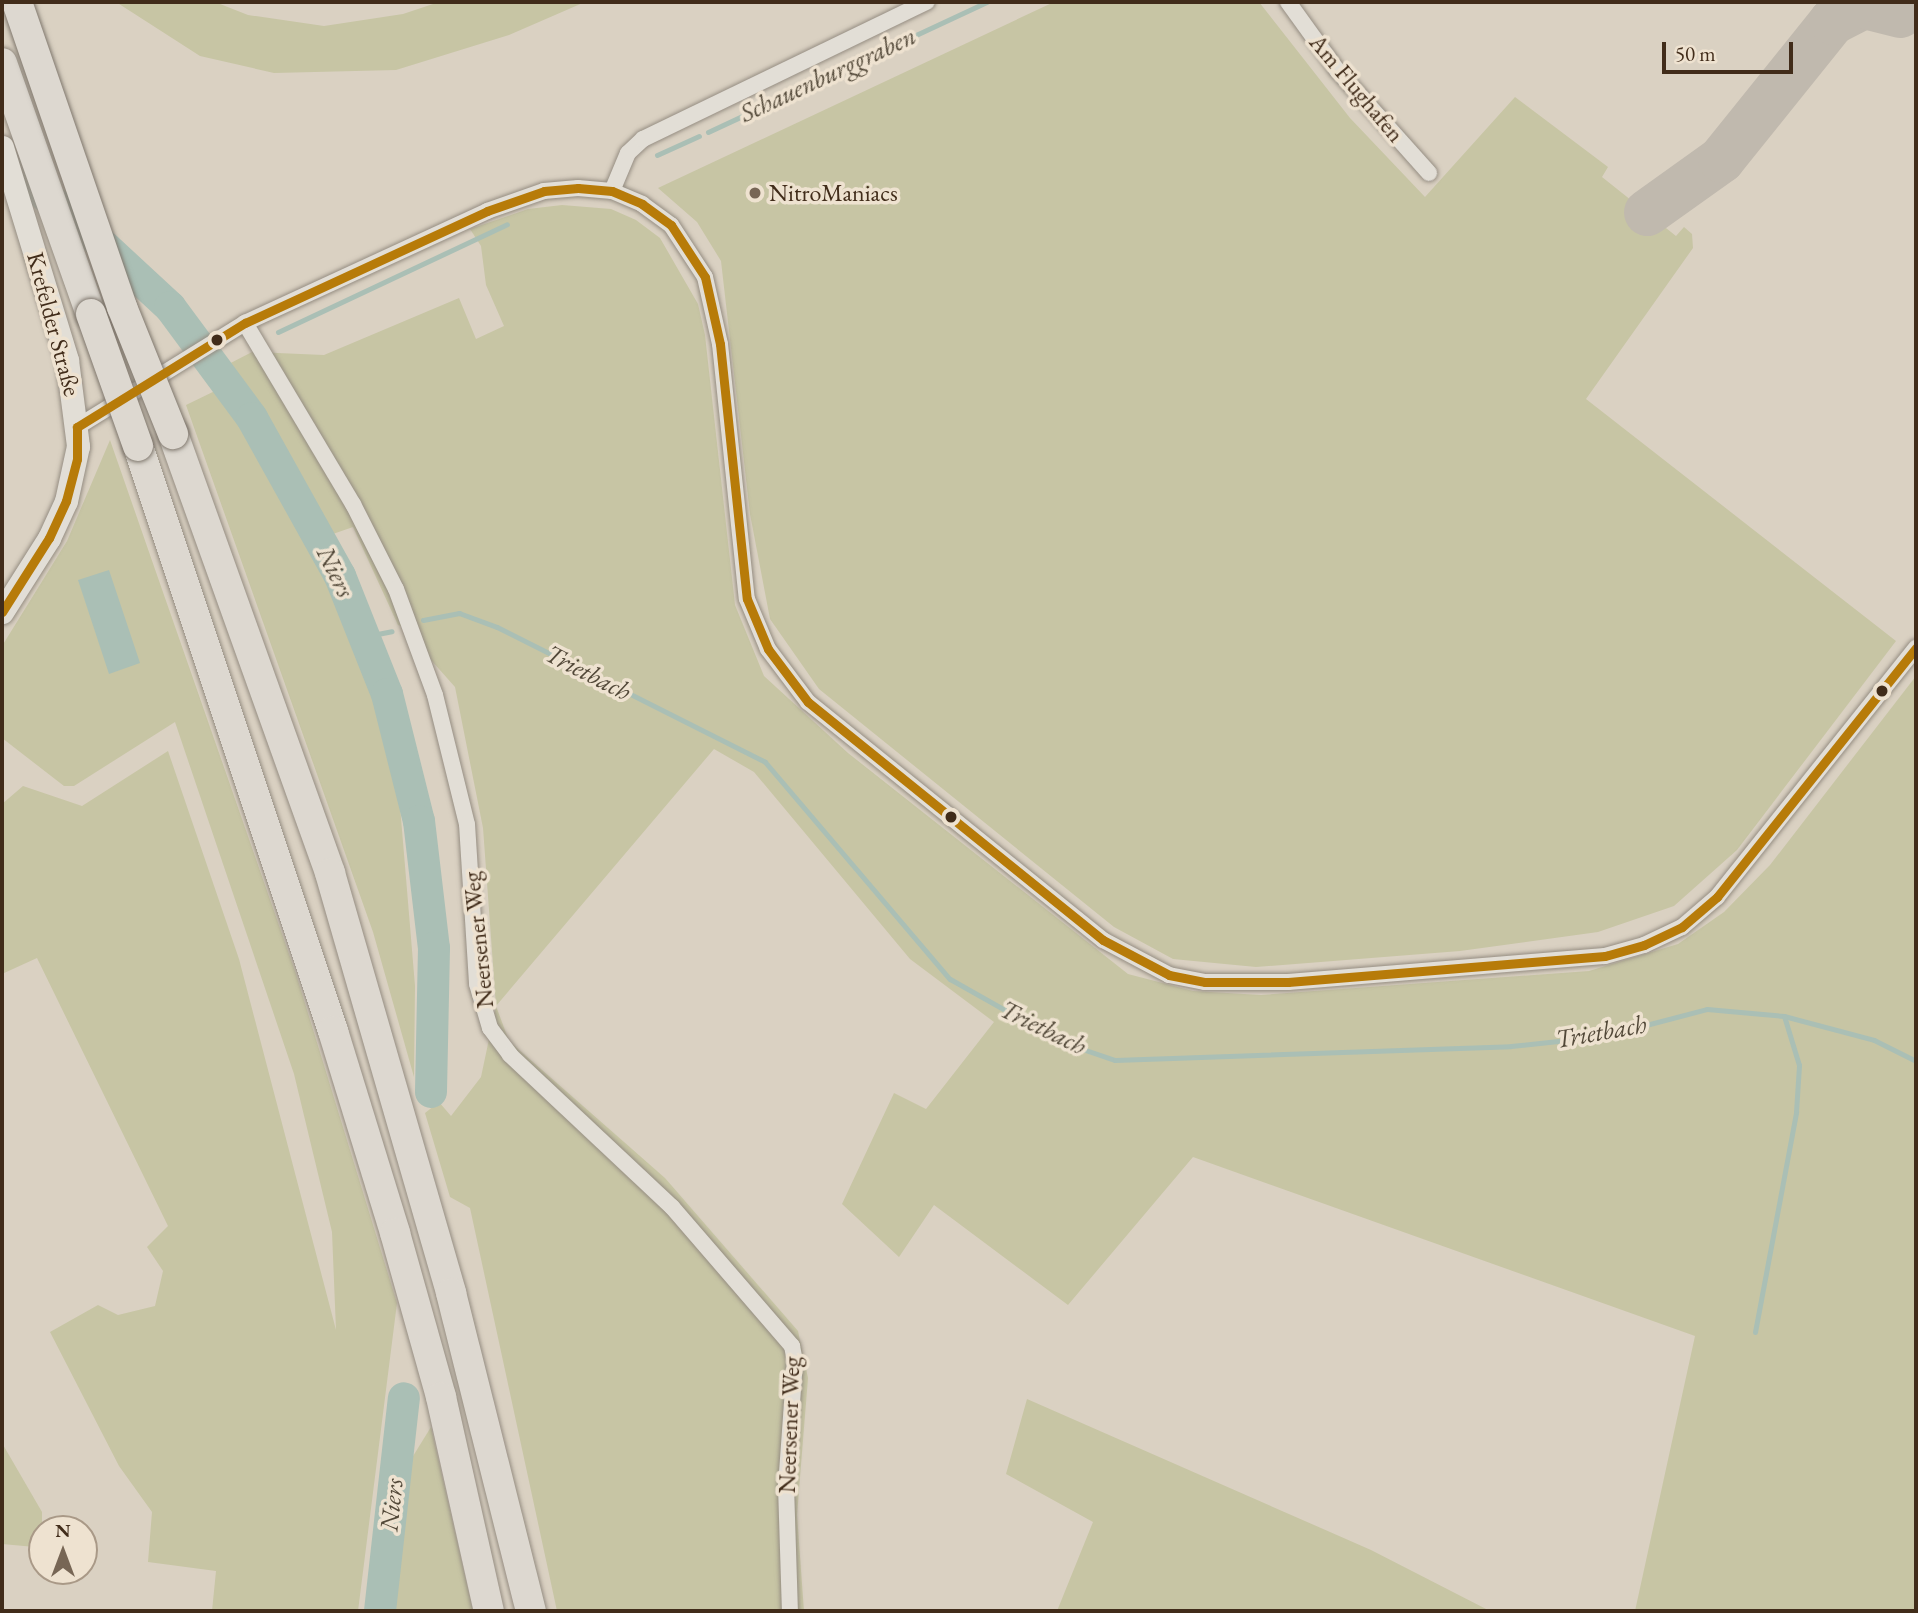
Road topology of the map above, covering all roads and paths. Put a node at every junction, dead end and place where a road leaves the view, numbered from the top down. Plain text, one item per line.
1 (17, 2) edge
2 (927, 2) edge
3 (1288, 2) edge
4 (2, 63) edge
5 (2, 147) edge
6 (1429, 173) dead end
7 (612, 191) junction
8 (245, 323) junction
9 (77, 427) junction
10 (2, 612) edge
11 (1916, 648) edge
12 (489, 1611) edge
13 (531, 1611) edge
14 (790, 1611) edge

1 - 13 highway, bridge
2 - 7 street
3 - 6 street, Am Flughafen
4 - 12 highway, bridge
5 - 9 street, Krefelder Straße
7 - 8 street
7 - 11 street
8 - 9 street
8 - 14 street, Neersener Weg
9 - 10 street, Krefelder Straße

